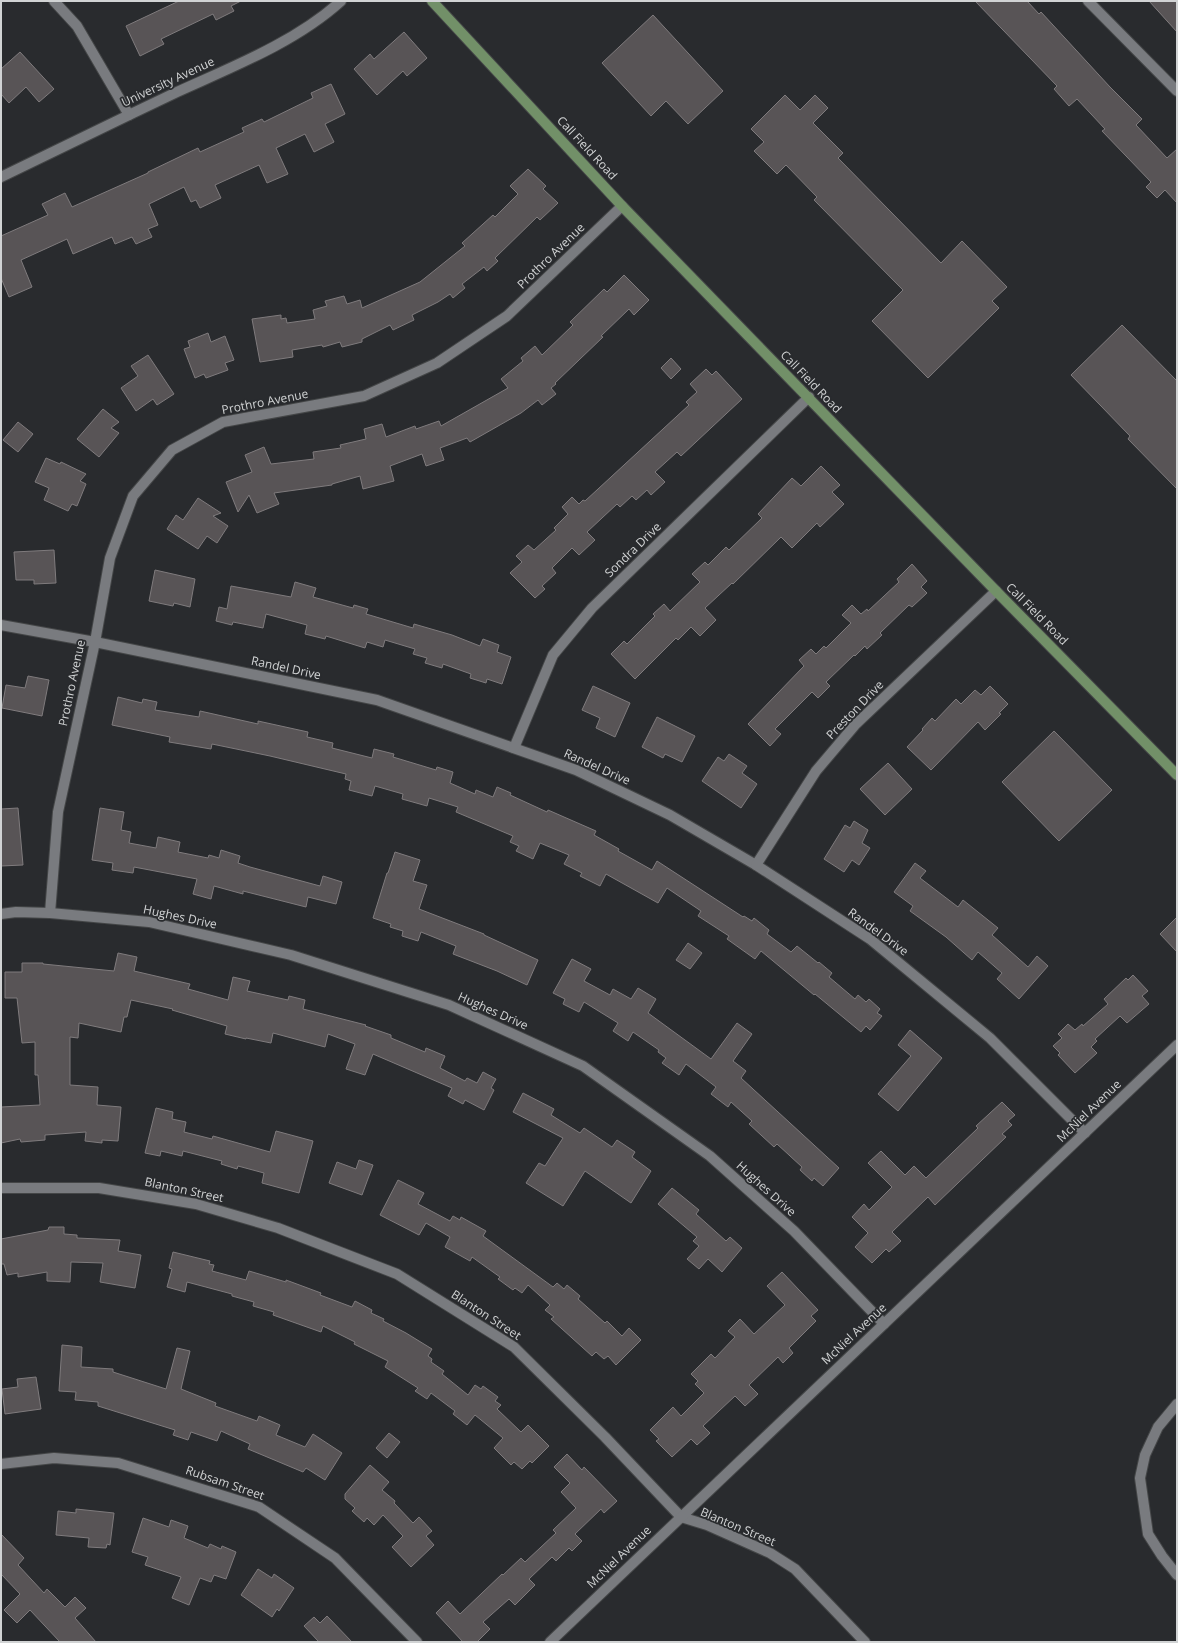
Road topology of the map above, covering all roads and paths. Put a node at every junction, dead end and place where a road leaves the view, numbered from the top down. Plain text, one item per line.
1 (54, 1) edge
2 (341, 1) edge
3 (432, 1) edge
4 (1088, 1) edge
5 (1177, 92) edge
6 (129, 115) junction
7 (1, 177) edge
8 (622, 206) junction
9 (809, 397) junction
10 (996, 591) junction
11 (1, 625) edge
12 (95, 642) junction
13 (514, 748) junction
14 (1177, 775) edge
15 (756, 865) junction
16 (50, 913) junction
17 (1, 914) edge
18 (1177, 1045) edge
19 (1085, 1134) junction
20 (1, 1188) edge
21 (884, 1324) junction
22 (1177, 1404) edge
23 (1, 1464) edge
24 (681, 1517) junction
25 (1177, 1575) edge
26 (417, 1642) edge
27 (550, 1642) edge
28 (865, 1642) edge

1 - 6 street
2 - 6 street, University Avenue
3 - 8 main road, Call Field Road
4 - 5 street
6 - 7 street, University Avenue
8 - 9 main road, Call Field Road
8 - 12 street, Prothro Avenue
9 - 10 main road, Call Field Road
9 - 13 street, Sondra Drive
10 - 14 main road, Call Field Road
10 - 15 street, Preston Drive
11 - 12 street, Randel Drive
12 - 13 street, Randel Drive
12 - 16 street, Prothro Avenue
13 - 15 street, Randel Drive
15 - 19 street, Randel Drive
16 - 17 street, Hughes Drive
16 - 21 street, Hughes Drive
18 - 19 street, McNiel Avenue
19 - 21 street, McNiel Avenue
20 - 24 street, Blanton Street
21 - 24 street, McNiel Avenue
22 - 25 street
23 - 26 street, Rubsam Street
24 - 27 street, McNiel Avenue
24 - 28 street, Blanton Street

